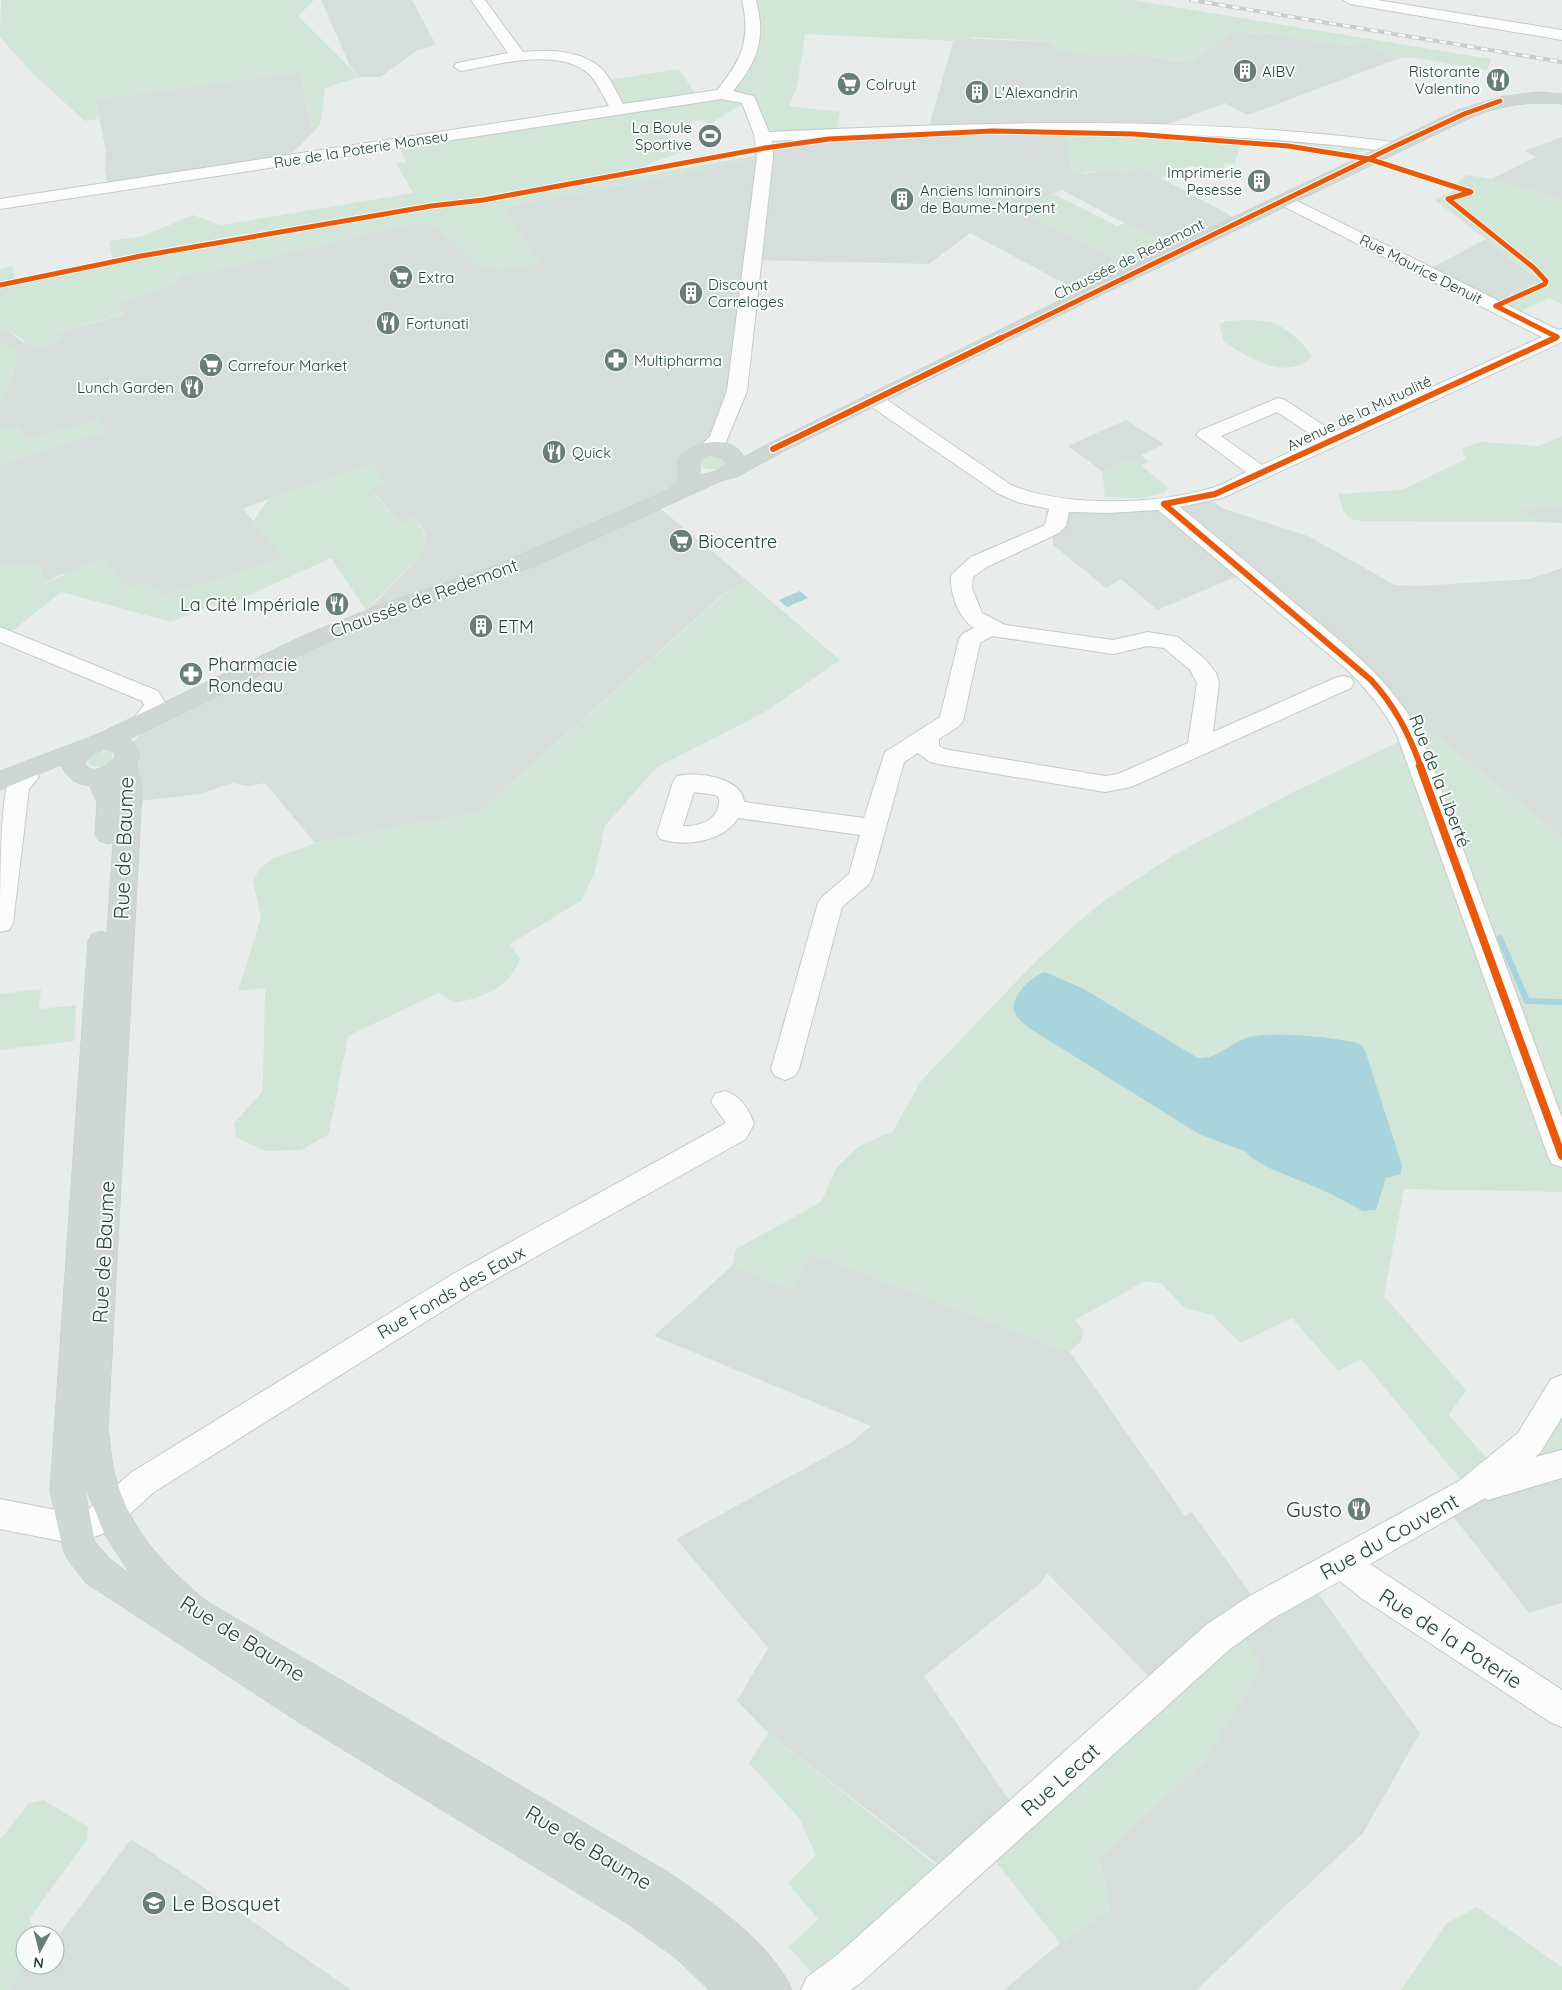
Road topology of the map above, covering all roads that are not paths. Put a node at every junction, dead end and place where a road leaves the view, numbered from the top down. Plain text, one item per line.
1 (478, 0) edge
2 (749, 0) edge
3 (1350, 0) edge
4 (1402, 4) edge
5 (1562, 35) edge
6 (518, 56) junction
7 (462, 66) dead end
8 (722, 94) junction
9 (1562, 99) edge
10 (619, 110) junction
11 (763, 137) junction
12 (1393, 147) junction
13 (1285, 200) junction
14 (0, 204) edge
15 (1559, 336) edge
16 (873, 399) junction
17 (1333, 440) junction
18 (723, 452) junction
19 (690, 469) junction
20 (1261, 473) junction
21 (713, 477) junction
22 (676, 494) junction
23 (1060, 504) junction
24 (1164, 504) junction
25 (990, 628) junction
26 (0, 634) edge
27 (257, 665) junction
28 (1344, 683) dead end
29 (150, 696) junction
30 (174, 706) junction
31 (143, 722) junction
32 (928, 736) junction
33 (1200, 746) junction
34 (108, 756) junction
35 (27, 777) junction
36 (0, 782) edge
37 (732, 809) dead end
38 (874, 828) junction
39 (0, 923) edge
40 (786, 1069) dead end
41 (725, 1102) dead end
42 (1562, 1156) edge
43 (1562, 1389) edge
44 (1562, 1464) edge
45 (1470, 1491) junction
46 (107, 1501) junction
47 (0, 1514) edge
48 (78, 1531) junction
49 (1342, 1563) junction
50 (1309, 1581) joint
51 (1562, 1710) edge
52 (735, 1990) edge
53 (772, 1990) edge
54 (820, 1990) edge

1 - 6 street
2 - 8 street
3 - 4 street
4 - 5 street
6 - 7 street
6 - 10 street
8 - 10 street, Rue de la Poterie Monseu
8 - 11 street, Rue de la Poterie Monseu
9 - 12 main road, Chaussée de Redemont
10 - 14 street, Rue de la Poterie Monseu
11 - 12 street
11 - 18 street
12 - 13 main road, Chaussée de Redemont
13 - 15 street, Rue Maurice Denuit
13 - 16 main road, Chaussée de Redemont
15 - 17 street, Avenue de la Mutualité
16 - 18 main road, Chaussée de Redemont
16 - 23 street, Avenue de la Mutualité
17 - 20 street, Avenue de la Mutualité
17 - 20 street
18 - 19 main road, Chaussée de Redemont
18 - 21 main road, Chaussée de Redemont
19 - 21 main road
19 - 22 main road, Chaussée de Redemont
20 - 24 street, Avenue de la Mutualité
21 - 22 main road, Chaussée de Redemont
22 - 27 main road, Chaussée de Redemont
23 - 24 street, Avenue de la Mutualité
23 - 25 street
24 - 42 street, Rue de la Liberté
25 - 32 street
25 - 33 street
26 - 29 street
27 - 29 street
27 - 30 main road, Chaussée de Redemont
28 - 33 street
29 - 31 street
30 - 31 main road, Chaussée de Redemont
30 - 34 main road, Chaussée de Redemont
31 - 34 main road, Chaussée de Redemont
32 - 33 street
32 - 38 street
34 - 35 main road
34 - 36 main road
34 - 46 main road, Rue de Baume
34 - 48 main road, Rue de Baume
35 - 36 main road
35 - 39 street
37 - 38 street
38 - 40 street
41 - 46 street, Rue Fonds des Eaux
43 - 45 street, Rue du Couvent
44 - 45 street, Rue du Couvent
45 - 49 street, Rue du Couvent
46 - 48 street, Rue Fonds des Eaux
46 - 53 main road, Rue de Baume
47 - 48 street
48 - 52 main road, Rue de Baume
49 - 50 street, Rue du Couvent
49 - 51 street, Rue de la Poterie
50 - 54 street, Rue Lecat

